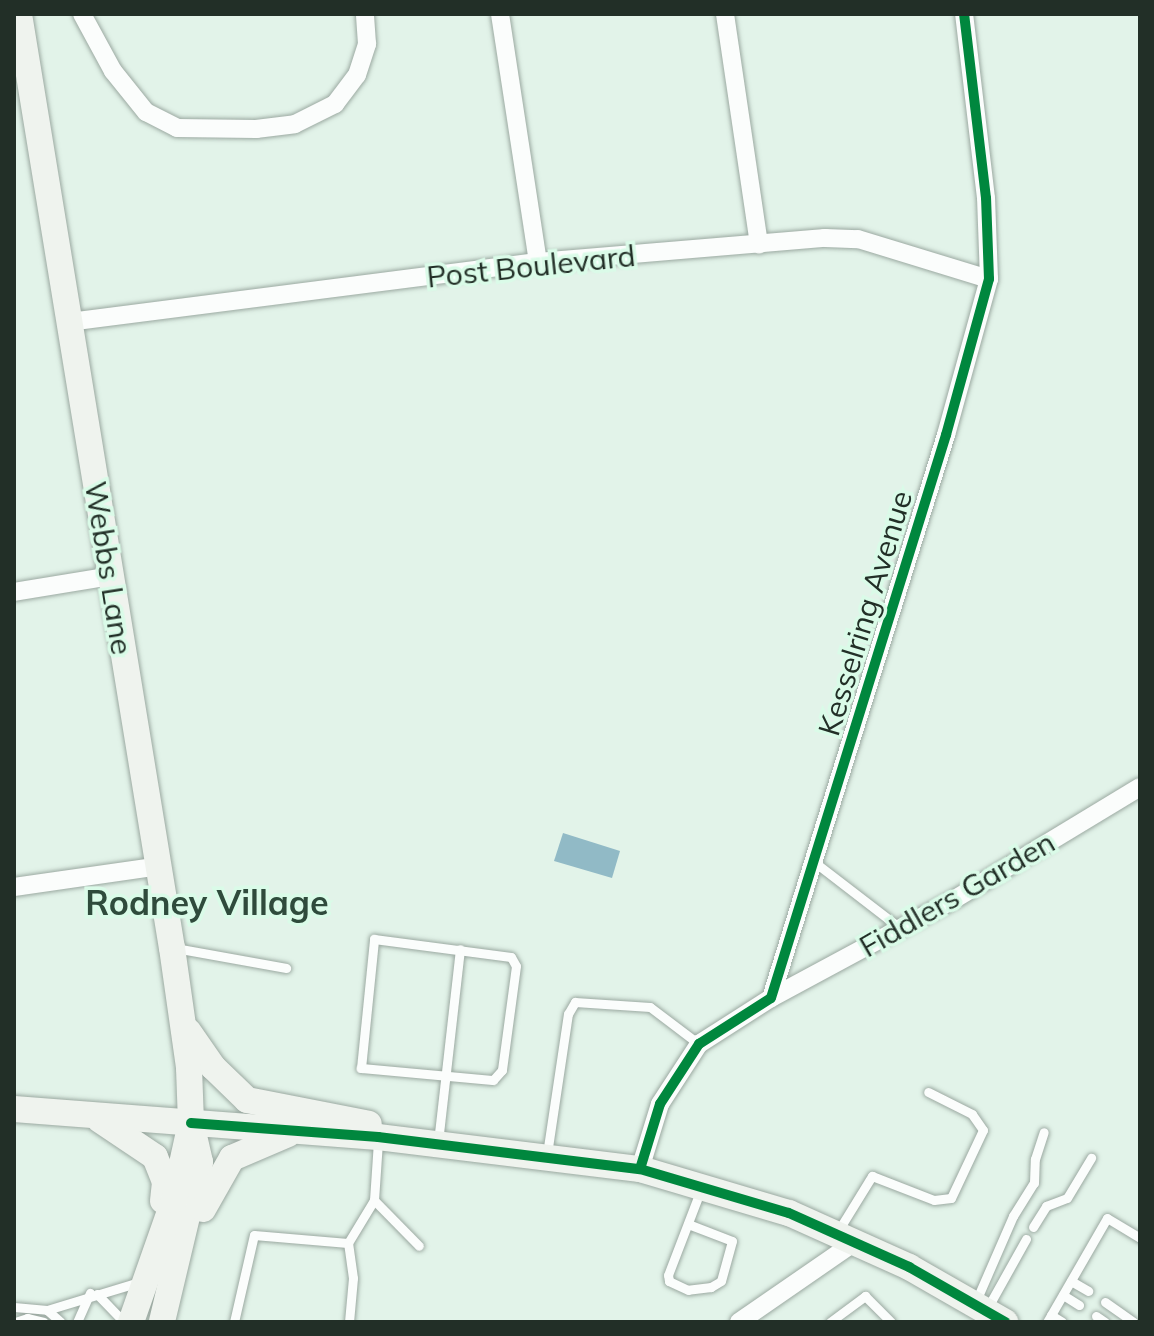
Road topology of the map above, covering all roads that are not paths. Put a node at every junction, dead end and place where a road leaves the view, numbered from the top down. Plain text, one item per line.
1 (19, 14) edge
2 (82, 14) edge
3 (365, 14) edge
4 (500, 14) edge
5 (725, 14) edge
6 (964, 14) edge
7 (759, 245) junction
8 (538, 262) junction
9 (989, 279) junction
10 (69, 322) junction
11 (111, 576) junction
12 (14, 592) edge
13 (1140, 787) edge
14 (813, 861) junction
15 (159, 866) junction
16 (14, 887) edge
17 (900, 928) junction
18 (172, 948) junction
19 (460, 949) junction
20 (286, 968) dead end
21 (771, 998) junction
22 (183, 1024) junction
23 (699, 1044) junction
24 (445, 1077) junction
25 (928, 1092) dead end
26 (14, 1109) edge
27 (94, 1117) junction
28 (191, 1123) junction
29 (297, 1131) junction
30 (1044, 1132) dead end
31 (378, 1137) junction
32 (446, 1144) junction
33 (547, 1155) junction
34 (1091, 1158) dead end
35 (640, 1169) junction
36 (702, 1186) junction
37 (374, 1200) junction
38 (688, 1224) junction
39 (1033, 1227) dead end
40 (846, 1238) junction
41 (1140, 1238) edge
42 (1026, 1239) dead end
43 (348, 1243) junction
44 (184, 1244) junction
45 (419, 1246) dead end
46 (147, 1276) junction
47 (1071, 1281) junction
48 (1088, 1291) dead end
49 (94, 1294) junction
50 (1063, 1295) junction
51 (1105, 1302) dead end
52 (1079, 1305) dead end
53 (14, 1307) edge
54 (47, 1310) junction
55 (988, 1312) edge
56 (1096, 1316) dead end
57 (1049, 1319) edge
58 (166, 1321) edge
59 (15, 1322) edge
60 (44, 1322) edge
61 (61, 1322) edge
62 (77, 1322) edge
63 (124, 1322) edge
64 (131, 1322) edge
65 (234, 1322) edge
66 (349, 1322) edge
67 (739, 1322) edge
68 (830, 1322) edge
69 (891, 1322) edge
70 (1062, 1322) edge
71 (1105, 1322) edge
72 (1134, 1322) edge

1 - 10 main road, Webbs Lane
2 - 3 street
4 - 8 street
5 - 7 street
6 - 9 street, Kesselring Avenue
7 - 8 street, Post Boulevard
7 - 9 street, Post Boulevard
8 - 10 street, Post Boulevard
9 - 14 street, Kesselring Avenue
10 - 11 main road, Webbs Lane
11 - 12 street
11 - 15 main road, Webbs Lane
13 - 17 street, Fiddlers Garden
14 - 17 lane
14 - 21 street, Kesselring Avenue
15 - 16 street
15 - 18 main road, Webbs Lane
17 - 21 street, Fiddlers Garden
18 - 20 lane
18 - 22 main road, Webbs Lane
19 - 24 lane
19 - 24 lane
19 - 24 lane
21 - 23 street
22 - 28 main road, Webbs Lane
22 - 32 main road
23 - 33 lane
23 - 35 street
24 - 32 lane
25 - 40 lane
26 - 27 main road
27 - 28 main road
27 - 46 main road
28 - 29 main road
28 - 44 main road, Webbs Lane
28 - 46 main road, Webbs Lane
29 - 31 main road
29 - 44 main road
30 - 55 lane
31 - 32 main road
31 - 37 lane
32 - 33 main road
33 - 35 main road
34 - 39 lane
35 - 36 main road
36 - 38 lane
36 - 40 main road
37 - 43 lane
37 - 45 lane
38 - 38 lane
40 - 55 main road
40 - 67 street
41 - 47 lane
42 - 55 lane
43 - 65 lane
43 - 66 lane
44 - 58 main road, Webbs Lane
46 - 49 lane
46 - 64 main road, Webbs Lane
47 - 48 lane
47 - 50 lane
49 - 54 lane
49 - 62 lane
49 - 63 lane
50 - 52 lane
50 - 57 lane
51 - 72 lane
53 - 54 lane
54 - 61 lane
56 - 71 lane
57 - 70 lane
59 - 60 lane
68 - 69 lane

